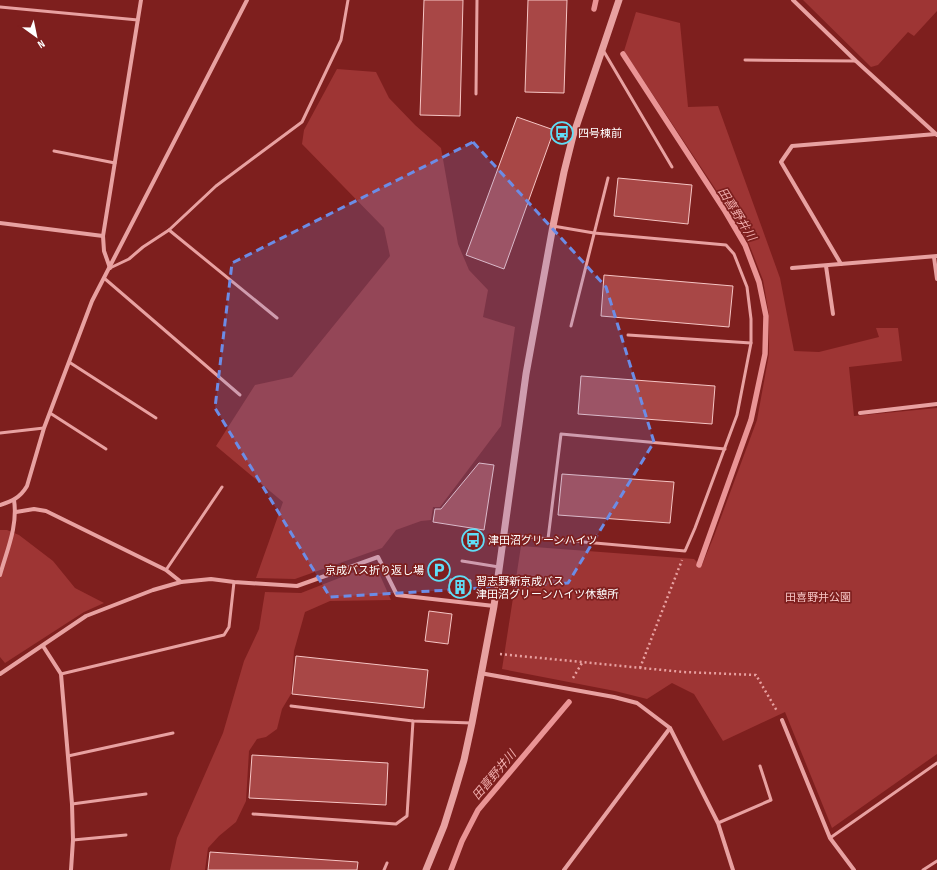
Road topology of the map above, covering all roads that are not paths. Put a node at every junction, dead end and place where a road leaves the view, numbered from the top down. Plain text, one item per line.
1 (141, 0) edge
2 (247, 0) edge
3 (348, 0) edge
4 (477, 0) edge
5 (619, 0) edge
6 (793, 0) edge
7 (0, 7) edge
8 (138, 20) junction
9 (603, 50) junction
10 (745, 60) dead end
11 (856, 61) junction
12 (476, 94) dead end
13 (936, 135) edge
14 (54, 151) dead end
15 (115, 163) junction
16 (672, 167) dead end
17 (608, 178) dead end
18 (0, 223) edge
19 (553, 226) junction
20 (169, 230) junction
21 (594, 233) junction
22 (103, 236) junction
23 (936, 256) edge
24 (841, 264) junction
25 (826, 266) junction
26 (110, 268) junction
27 (792, 268) dead end
28 (104, 278) junction
29 (937, 279) edge
30 (833, 314) dead end
31 (277, 318) dead end
32 (571, 326) dead end
33 (628, 335) dead end
34 (751, 343) junction
35 (70, 362) junction
36 (240, 395) dead end
37 (937, 404) edge
38 (50, 413) junction
39 (860, 413) dead end
40 (156, 418) dead end
41 (44, 428) junction
42 (0, 433) edge
43 (106, 449) dead end
44 (725, 449) junction
45 (222, 487) dead end
46 (14, 500) junction
47 (0, 505) edge
48 (16, 512) junction
49 (504, 535) junction
50 (548, 539) junction
51 (462, 561) dead end
52 (500, 567) junction
53 (166, 570) junction
54 (0, 574) edge
55 (181, 582) junction
56 (234, 582) junction
57 (494, 606) junction
58 (43, 646) junction
59 (480, 673) junction
60 (0, 674) edge
61 (60, 674) junction
62 (291, 706) dead end
63 (782, 720) road end
64 (413, 721) junction
65 (472, 724) junction
66 (670, 728) junction
67 (173, 733) dead end
68 (68, 756) junction
69 (937, 763) edge
70 (760, 766) dead end
71 (146, 794) dead end
72 (72, 804) junction
73 (253, 814) dead end
74 (718, 823) junction
75 (126, 834) dead end
76 (830, 838) junction
77 (73, 840) junction
78 (937, 861) edge
79 (387, 863) dead end
80 (71, 870) edge
81 (384, 870) edge
82 (426, 870) edge
83 (564, 870) edge
84 (733, 870) edge
85 (854, 870) edge
86 (923, 870) edge

1 - 8 street
2 - 26 street
3 - 20 lane
4 - 12 lane
5 - 9 street
6 - 11 street
7 - 8 lane
8 - 15 street
9 - 16 lane
9 - 19 street
10 - 11 lane
11 - 13 street
13 - 24 street
14 - 15 lane
15 - 22 street
17 - 21 lane
18 - 22 street
19 - 21 lane
19 - 49 street
20 - 26 lane
20 - 31 lane
21 - 32 lane
21 - 34 lane
22 - 26 street
23 - 24 street
23 - 29 street
24 - 25 street
25 - 27 street
25 - 30 street
26 - 28 street
28 - 35 street
28 - 36 lane
33 - 34 lane
34 - 44 lane
35 - 38 street
35 - 40 lane
37 - 39 street
38 - 41 street
38 - 43 lane
41 - 42 lane
41 - 46 street
44 - 50 lane
44 - 50 lane
45 - 53 lane
46 - 47 street
46 - 48 street
48 - 53 street
48 - 54 street
49 - 50 lane
49 - 52 street
51 - 52 lane
52 - 57 street
53 - 55 street
55 - 56 street
55 - 58 street
56 - 57 street
56 - 61 lane
57 - 59 street
58 - 60 street
58 - 61 street
59 - 65 street
59 - 66 street
61 - 68 street
62 - 64 lane
63 - 76 street
64 - 65 lane
64 - 73 lane
65 - 82 street
66 - 74 street
66 - 83 street
67 - 68 lane
68 - 72 street
69 - 76 lane
70 - 74 lane
71 - 72 lane
72 - 77 street
74 - 84 street
75 - 77 lane
76 - 85 street
77 - 80 street
78 - 86 lane
79 - 81 lane

